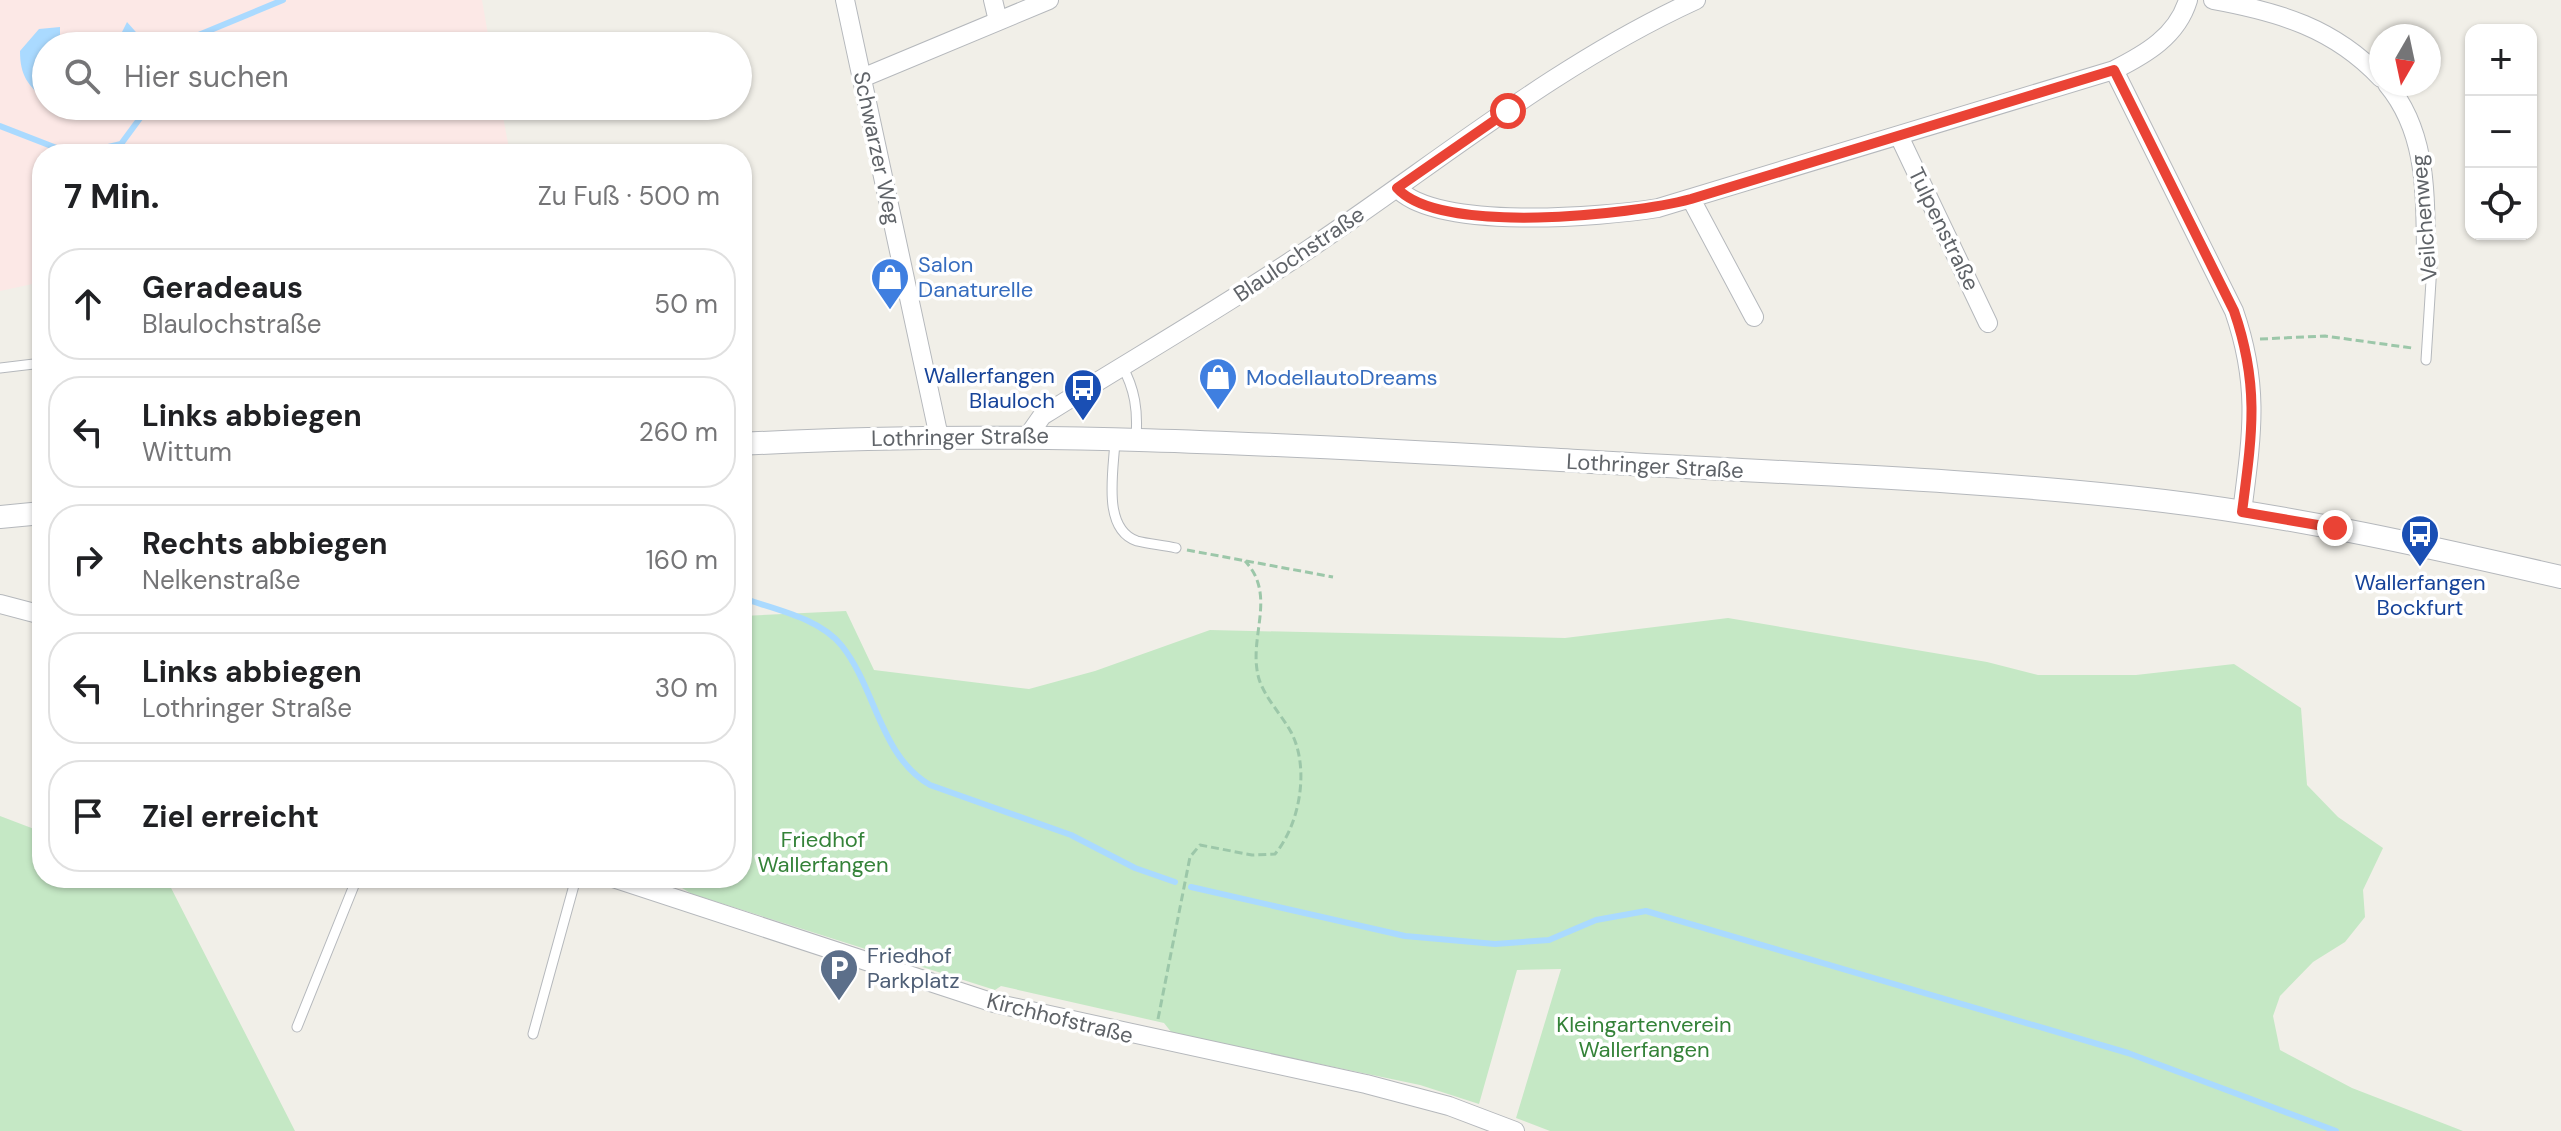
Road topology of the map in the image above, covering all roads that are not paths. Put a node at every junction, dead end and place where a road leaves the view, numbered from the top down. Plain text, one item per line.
1 (845, 0) edge
2 (993, 0) edge
3 (1049, 0) edge
4 (1696, 0) edge
5 (2188, 0) edge
6 (2213, 0) edge
7 (998, 21) junction
8 (2369, 65) edge
9 (2114, 70) junction
10 (862, 78) junction
11 (2395, 96) edge
12 (1899, 136) junction
13 (1397, 188) junction
14 (1691, 199) junction
15 (2426, 251) joint
16 (1754, 317) dead end
17 (1988, 323) dead end
18 (2427, 355) road end
19 (32, 364) edge
20 (1122, 366) junction
21 (0, 368) edge
22 (1028, 436) junction
23 (939, 437) junction
24 (1126, 437) junction
25 (752, 444) edge
26 (2242, 512) junction
27 (32, 514) edge
28 (0, 517) edge
29 (1176, 548) road end
30 (2561, 577) edge
31 (0, 604) edge
32 (32, 612) edge
33 (353, 888) edge
34 (573, 888) edge
35 (643, 888) edge
36 (297, 1027) dead end
37 (533, 1034) dead end
38 (1515, 1131) edge

1 - 10 street, Schwarzer Weg
2 - 7 street
3 - 7 street
4 - 13 street, Blaulochstraße
5 - 9 street
6 - 8 street
7 - 10 street
9 - 12 street
9 - 26 street
10 - 23 street, Schwarzer Weg
11 - 15 street, Veilchenweg
12 - 14 street
12 - 17 street, Tulpenstraße
13 - 14 street
13 - 20 street, Blaulochstraße
14 - 16 street
15 - 18 lane, Veilchenweg
19 - 21 lane
20 - 22 street, Blaulochstraße
20 - 24 lane
22 - 23 street, Lothringer Straße
22 - 24 street, Lothringer Straße
23 - 25 street, Lothringer Straße
24 - 26 street, Lothringer Straße
24 - 29 lane
26 - 30 street, Lothringer Straße
27 - 28 street
31 - 32 street
33 - 36 lane
34 - 37 lane
35 - 38 street, Kirchhofstraße

